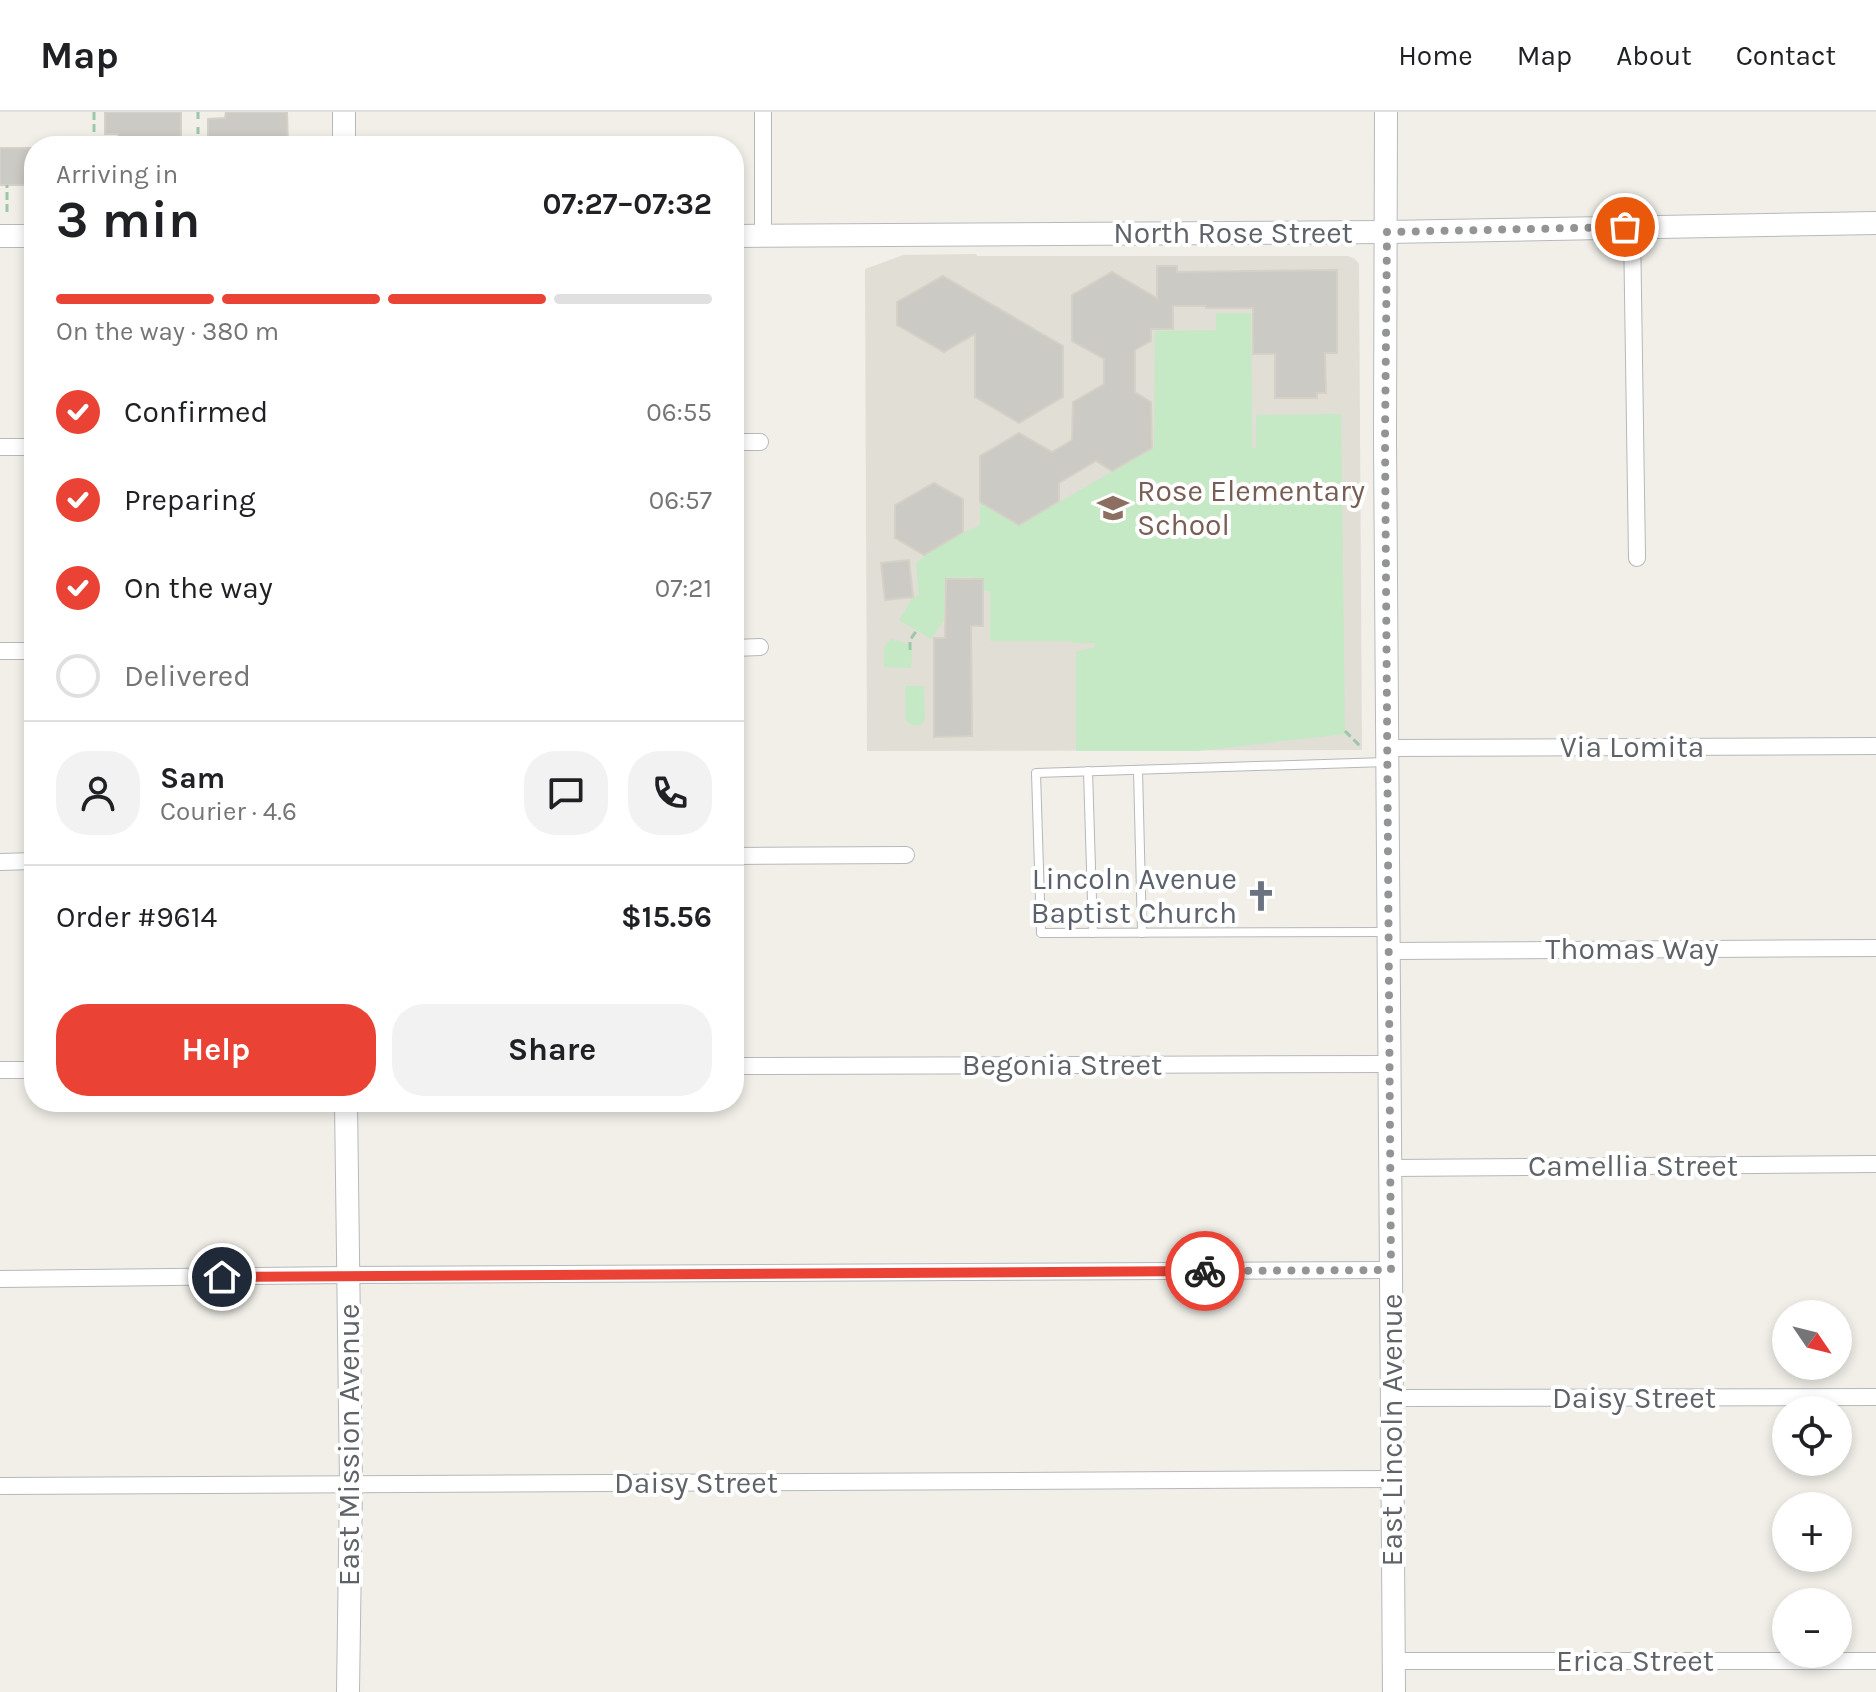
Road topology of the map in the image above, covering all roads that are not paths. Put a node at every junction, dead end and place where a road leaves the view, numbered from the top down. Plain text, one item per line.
1 (344, 112) edge
2 (763, 112) edge
3 (1386, 112) edge
4 (344, 136) edge
5 (1876, 223) edge
6 (1632, 227) junction
7 (1387, 232) junction
8 (0, 236) edge
9 (24, 236) edge
10 (744, 236) edge
11 (763, 236) junction
12 (744, 442) edge
13 (760, 442) dead end
14 (0, 447) edge
15 (24, 447) edge
16 (1637, 558) dead end
17 (760, 647) dead end
18 (744, 648) edge
19 (0, 651) edge
20 (24, 651) edge
21 (1876, 746) edge
22 (1387, 755) junction
23 (1138, 770) junction
24 (1088, 771) junction
25 (906, 855) dead end
26 (744, 856) edge
27 (24, 861) edge
28 (0, 862) edge
29 (1093, 933) junction
30 (1142, 933) junction
31 (1388, 942) junction
32 (1876, 948) edge
33 (1390, 1064) junction
34 (744, 1066) edge
35 (0, 1070) edge
36 (24, 1070) edge
37 (346, 1112) edge
38 (1876, 1164) edge
39 (1391, 1168) junction
40 (1391, 1270) junction
41 (348, 1275) junction
42 (0, 1279) edge
43 (1876, 1397) edge
44 (1392, 1398) junction
45 (1392, 1479) junction
46 (351, 1484) junction
47 (0, 1486) edge
48 (1393, 1661) junction
49 (1876, 1661) edge
50 (348, 1692) edge
51 (1394, 1692) edge

1 - 4 main road
2 - 11 street
3 - 7 main road, East Lincoln Avenue
5 - 6 main road, North Rose Street
6 - 7 main road, North Rose Street
6 - 16 street
7 - 11 main road, North Rose Street
7 - 22 main road, East Lincoln Avenue
8 - 9 main road
10 - 11 main road, North Rose Street
12 - 13 street
14 - 15 street
17 - 18 street
19 - 20 street
21 - 22 street, Via Lomita
22 - 23 lane
22 - 31 main road, East Lincoln Avenue
23 - 24 lane
23 - 30 lane
24 - 29 lane
24 - 29 lane
25 - 26 street
27 - 28 street
29 - 30 lane
30 - 31 lane
31 - 32 street, Thomas Way
31 - 33 main road, East Lincoln Avenue
33 - 34 street, Begonia Street
33 - 39 main road, East Lincoln Avenue
35 - 36 street
37 - 41 main road, East Mission Avenue
38 - 39 street, Camellia Street
39 - 40 main road, East Lincoln Avenue
40 - 41 street
40 - 44 main road, East Lincoln Avenue
41 - 42 street
41 - 46 main road, East Mission Avenue
43 - 44 street, Daisy Street
44 - 45 main road, East Lincoln Avenue
45 - 46 street, Daisy Street
45 - 48 main road, East Lincoln Avenue
46 - 47 street, Daisy Street
46 - 50 main road, East Mission Avenue
48 - 49 street, Erica Street
48 - 51 main road, East Lincoln Avenue

